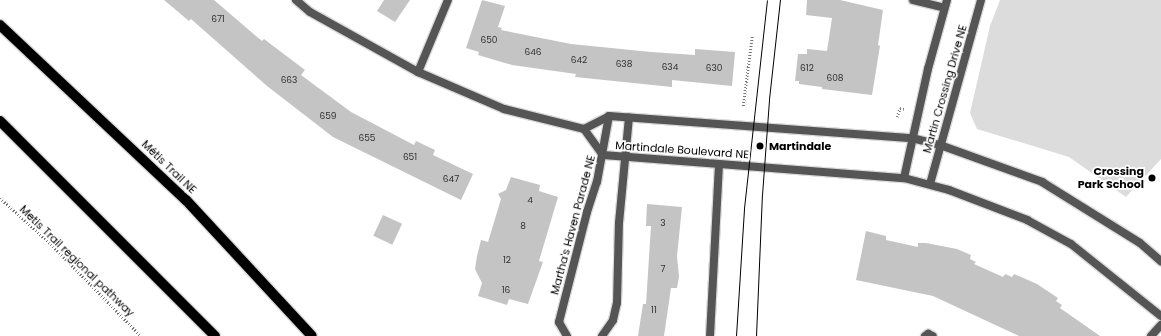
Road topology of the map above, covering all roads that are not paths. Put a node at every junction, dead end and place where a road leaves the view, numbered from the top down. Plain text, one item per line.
1 (296, 0) edge
2 (448, 0) edge
3 (913, 0) edge
4 (948, 0) edge
5 (982, 0) edge
6 (944, 8) junction
7 (0, 25) edge
8 (418, 72) junction
9 (609, 116) junction
10 (629, 118) junction
11 (0, 122) edge
12 (584, 129) junction
13 (912, 138) junction
14 (940, 145) junction
15 (603, 155) junction
16 (626, 157) junction
17 (719, 164) junction
18 (904, 178) junction
19 (930, 184) junction
20 (1161, 261) edge
21 (1161, 316) edge
22 (1161, 325) edge
23 (215, 336) edge
24 (312, 336) edge
25 (567, 336) edge
26 (602, 336) edge
27 (710, 336) edge
28 (925, 336) edge
29 (933, 336) edge
30 (1151, 336) edge

1 - 8 street
2 - 8 street
3 - 6 street
4 - 6 street, Martin Crossing Drive NE
5 - 14 street, Martin Crossing Drive NE
6 - 13 street, Martin Crossing Drive NE
7 - 24 main road, Métis Trail NE
8 - 12 street
9 - 10 street
9 - 12 street
9 - 15 street, Martha's Haven Parade NE
10 - 13 street
10 - 16 street
11 - 23 main road
12 - 15 street, Martindale Boulevard NE
13 - 14 street
13 - 18 street, Martin Crossing Drive NE
14 - 19 street, Martin Crossing Drive NE
14 - 20 street
15 - 16 street, Martindale Boulevard NE
15 - 25 street, Martha's Haven Parade NE
16 - 17 street, Martindale Boulevard NE
16 - 26 street
17 - 18 street, Martindale Boulevard NE
17 - 27 street
18 - 19 street, Martindale Boulevard NE
19 - 21 street, Martindale Boulevard NE
22 - 30 street
28 - 29 street

